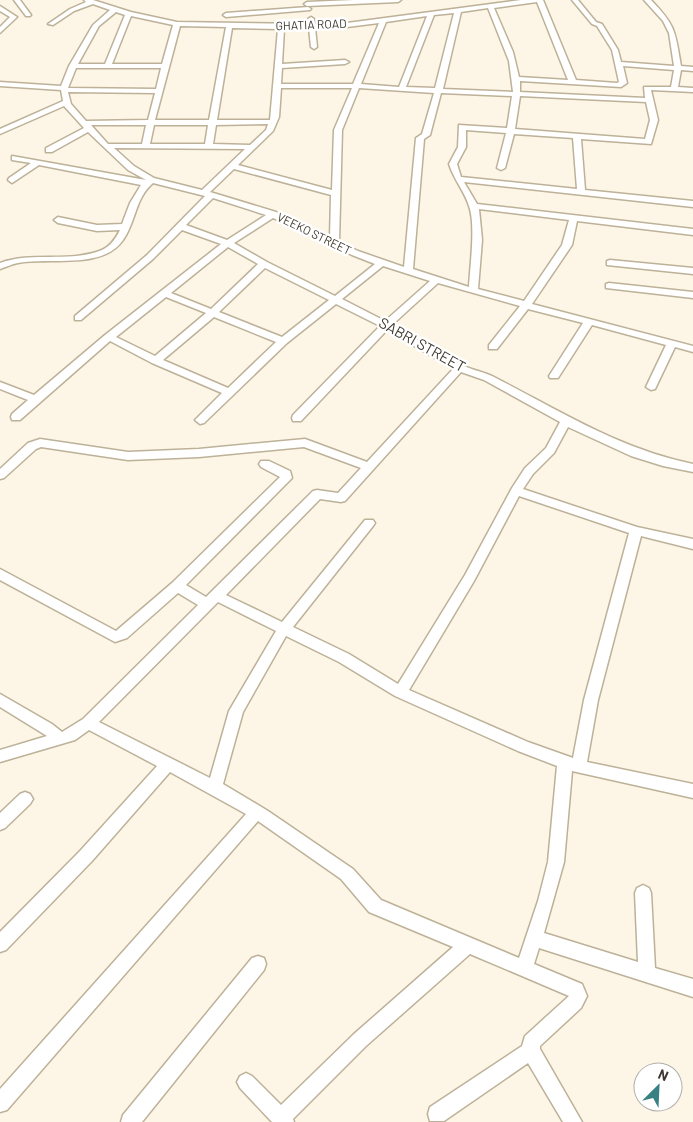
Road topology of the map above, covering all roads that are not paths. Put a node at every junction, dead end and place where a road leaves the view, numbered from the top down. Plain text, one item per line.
1 (13, 0) edge
2 (17, 0) edge
3 (398, 0) edge
4 (538, 0) edge
5 (575, 0) edge
6 (647, 0) edge
7 (90, 1) edge
8 (499, 2) edge
9 (307, 4) edge
10 (490, 6) junction
11 (0, 7) edge
12 (114, 10) junction
13 (458, 11) junction
14 (432, 13) junction
15 (129, 14) junction
16 (28, 15) dead end
17 (226, 15) dead end
18 (383, 21) junction
19 (51, 24) dead end
20 (177, 24) junction
21 (313, 26) junction
22 (229, 27) junction
23 (282, 27) junction
24 (0, 31) edge
25 (314, 47) dead end
26 (345, 62) dead end
27 (619, 64) junction
28 (73, 66) junction
29 (108, 66) junction
30 (164, 66) junction
31 (280, 66) junction
32 (678, 68) junction
33 (693, 68) edge
34 (516, 79) junction
35 (573, 82) junction
36 (0, 84) edge
37 (278, 86) junction
38 (356, 86) junction
39 (65, 89) junction
40 (402, 89) junction
41 (674, 89) junction
42 (158, 90) junction
43 (437, 91) junction
44 (693, 91) edge
45 (516, 94) junction
46 (649, 100) junction
47 (66, 102) junction
48 (151, 122) junction
49 (273, 122) junction
50 (212, 123) junction
51 (86, 126) junction
52 (510, 131) junction
53 (0, 132) edge
54 (577, 136) junction
55 (106, 146) junction
56 (146, 146) junction
57 (253, 147) junction
58 (208, 148) junction
59 (49, 150) dead end
60 (15, 158) dead end
61 (38, 162) junction
62 (233, 166) junction
63 (501, 168) dead end
64 (458, 178) junction
65 (12, 180) dead end
66 (148, 182) junction
67 (581, 191) junction
68 (336, 194) junction
69 (207, 195) junction
70 (693, 204) edge
71 (474, 206) junction
72 (273, 214) junction
73 (574, 217) junction
74 (58, 220) dead end
75 (124, 227) junction
76 (182, 227) junction
77 (693, 232) edge
78 (228, 243) junction
79 (334, 243) junction
80 (382, 263) junction
81 (610, 263) dead end
82 (264, 264) junction
83 (0, 266) edge
84 (408, 270) junction
85 (693, 271) edge
86 (438, 280) junction
87 (609, 286) dead end
88 (473, 291) junction
89 (164, 293) junction
90 (693, 295) edge
91 (335, 299) junction
92 (526, 305) junction
93 (212, 313) junction
94 (78, 318) dead end
95 (589, 322) junction
96 (386, 325) junction
97 (109, 337) junction
98 (283, 341) junction
99 (672, 344) junction
100 (493, 347) dead end
101 (693, 349) edge
102 (156, 361) junction
103 (459, 368) junction
104 (554, 376) dead end
105 (0, 385) edge
106 (651, 387) dead end
107 (229, 392) junction
108 (36, 399) junction
109 (16, 416) dead end
110 (297, 418) dead end
111 (200, 420) dead end
112 (566, 421) junction
113 (265, 464) dead end
114 (369, 467) junction
115 (693, 468) edge
116 (0, 475) edge
117 (516, 491) junction
118 (369, 523) dead end
119 (636, 531) junction
120 (693, 544) edge
121 (0, 574) edge
122 (177, 586) junction
123 (212, 600) junction
124 (283, 630) junction
125 (400, 692) junction
126 (0, 700) edge
127 (88, 723) junction
128 (60, 739) junction
129 (0, 756) edge
130 (168, 764) junction
131 (572, 764) junction
132 (214, 788) junction
133 (693, 791) edge
134 (25, 799) dead end
135 (256, 813) junction
136 (0, 822) edge
137 (643, 893) dead end
138 (533, 938) junction
139 (0, 944) edge
140 (468, 945) junction
141 (258, 964) dead end
142 (524, 968) junction
143 (647, 974) junction
144 (693, 988) edge
145 (531, 1051) junction
146 (246, 1082) dead end
147 (0, 1103) edge
148 (437, 1114) dead end
149 (283, 1120) edge
150 (130, 1122) edge
151 (573, 1122) edge

1 - 11 street
2 - 16 street
3 - 9 street
4 - 8 street, GHATIA ROAD
4 - 35 street
5 - 27 street
6 - 32 street
7 - 12 street, GHATIA ROAD
7 - 19 street
8 - 10 street, GHATIA ROAD
9 - 17 street
9 - 21 street
10 - 13 street, GHATIA ROAD
10 - 34 street
11 - 24 street
12 - 15 street, GHATIA ROAD
12 - 28 street
13 - 14 street, GHATIA ROAD
13 - 43 street
14 - 18 street, GHATIA ROAD
14 - 40 street
15 - 20 street, GHATIA ROAD
15 - 29 street
18 - 21 street, GHATIA ROAD
18 - 38 street
20 - 22 street, GHATIA ROAD
20 - 30 street
21 - 23 street, GHATIA ROAD
21 - 25 street
22 - 23 street, GHATIA ROAD
22 - 50 street
23 - 31 street
26 - 31 street
27 - 32 street
27 - 35 street
28 - 29 street
28 - 39 street
29 - 30 street
30 - 42 street
31 - 37 street
32 - 33 street
32 - 41 street
34 - 35 street
34 - 45 street
36 - 39 street
37 - 38 street
37 - 49 street
38 - 40 street
38 - 68 street
39 - 42 street
39 - 47 street
40 - 43 street
41 - 44 street
41 - 46 street
42 - 48 street
43 - 45 street
43 - 84 street
45 - 46 street
45 - 52 street
46 - 54 street
47 - 51 street, VEEKO STREET
47 - 53 street
48 - 50 street
48 - 51 street
48 - 56 street
49 - 50 street
49 - 57 street
50 - 58 street
51 - 55 street, VEEKO STREET
51 - 59 street
52 - 54 street
52 - 63 street
52 - 64 street
54 - 67 street
55 - 56 street
55 - 66 street, VEEKO STREET
56 - 58 street
57 - 58 street
57 - 62 street
60 - 61 street
61 - 65 street
61 - 66 street
62 - 68 street
62 - 69 street
64 - 67 street
64 - 71 street
66 - 69 street, VEEKO STREET
66 - 75 street
67 - 70 street
68 - 79 street
69 - 72 street, VEEKO STREET
69 - 76 street
71 - 73 street
71 - 88 street
72 - 78 street
72 - 79 street, VEEKO STREET
73 - 77 street
73 - 92 street
74 - 75 street
75 - 83 street
76 - 78 street, SABRI STREET
76 - 94 street
78 - 82 street, SABRI STREET
78 - 89 street
79 - 80 street, VEEKO STREET
80 - 84 street, VEEKO STREET
80 - 91 street
81 - 85 street
82 - 91 street, SABRI STREET
82 - 93 street
84 - 86 street, VEEKO STREET
86 - 88 street, VEEKO STREET
86 - 96 street
87 - 90 street
88 - 92 street, VEEKO STREET
89 - 93 street
89 - 97 street
91 - 96 street, SABRI STREET
91 - 98 street
92 - 95 street, VEEKO STREET
92 - 100 street
93 - 98 street
93 - 102 street
95 - 99 street, VEEKO STREET
95 - 104 street
96 - 103 street, SABRI STREET
96 - 110 street
97 - 102 street
97 - 108 street
98 - 107 street
99 - 101 street, VEEKO STREET
99 - 106 street
102 - 107 street
103 - 112 street, SABRI STREET
103 - 114 street
105 - 108 street
107 - 111 street
108 - 109 street
112 - 115 street, SABRI STREET
112 - 117 street
113 - 122 street
114 - 116 street
114 - 123 street
117 - 119 street
117 - 125 street
118 - 124 street
119 - 120 street
119 - 131 street
121 - 122 street
122 - 123 street
123 - 124 street
123 - 127 street
124 - 125 street
124 - 132 street
125 - 131 street
126 - 128 street
127 - 128 street
127 - 130 street
128 - 129 street
130 - 132 street
130 - 139 street
131 - 133 street
131 - 138 street
132 - 135 street
134 - 136 street
135 - 140 street
135 - 147 street
137 - 143 street
138 - 142 street
138 - 143 street
140 - 142 street
140 - 149 street
141 - 150 street
142 - 145 street
143 - 144 street
145 - 148 street
145 - 151 street
146 - 149 street

